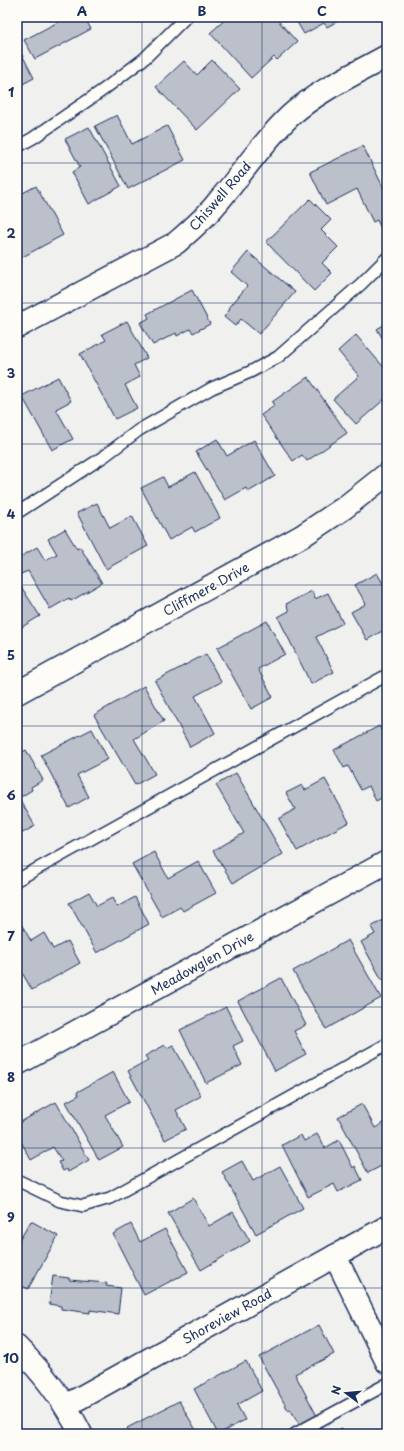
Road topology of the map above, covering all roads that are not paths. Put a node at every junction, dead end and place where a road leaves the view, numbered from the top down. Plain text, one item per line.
1 (186, 17) edge
2 (387, 56) edge
3 (17, 147) edge
4 (387, 258) edge
5 (17, 327) edge
6 (387, 474) edge
7 (17, 513) edge
8 (387, 675) edge
9 (17, 693) edge
10 (387, 862) edge
11 (17, 880) edge
12 (387, 1044) edge
13 (17, 1064) edge
14 (17, 1180) edge
15 (387, 1228) edge
16 (335, 1256) junction
17 (17, 1347) edge
18 (387, 1362) edge
19 (387, 1384) edge
20 (67, 1405) junction
21 (81, 1434) edge
22 (295, 1434) edge

1 - 3 lane
2 - 5 street, Chiswell Road
4 - 7 lane
6 - 9 street, Cliffmere Drive
8 - 11 lane
10 - 13 street, Meadowglen Drive
12 - 14 lane
15 - 16 street, Shoreview Road
16 - 18 street
16 - 20 street, Shoreview Road
17 - 20 street
19 - 22 lane
20 - 21 street

